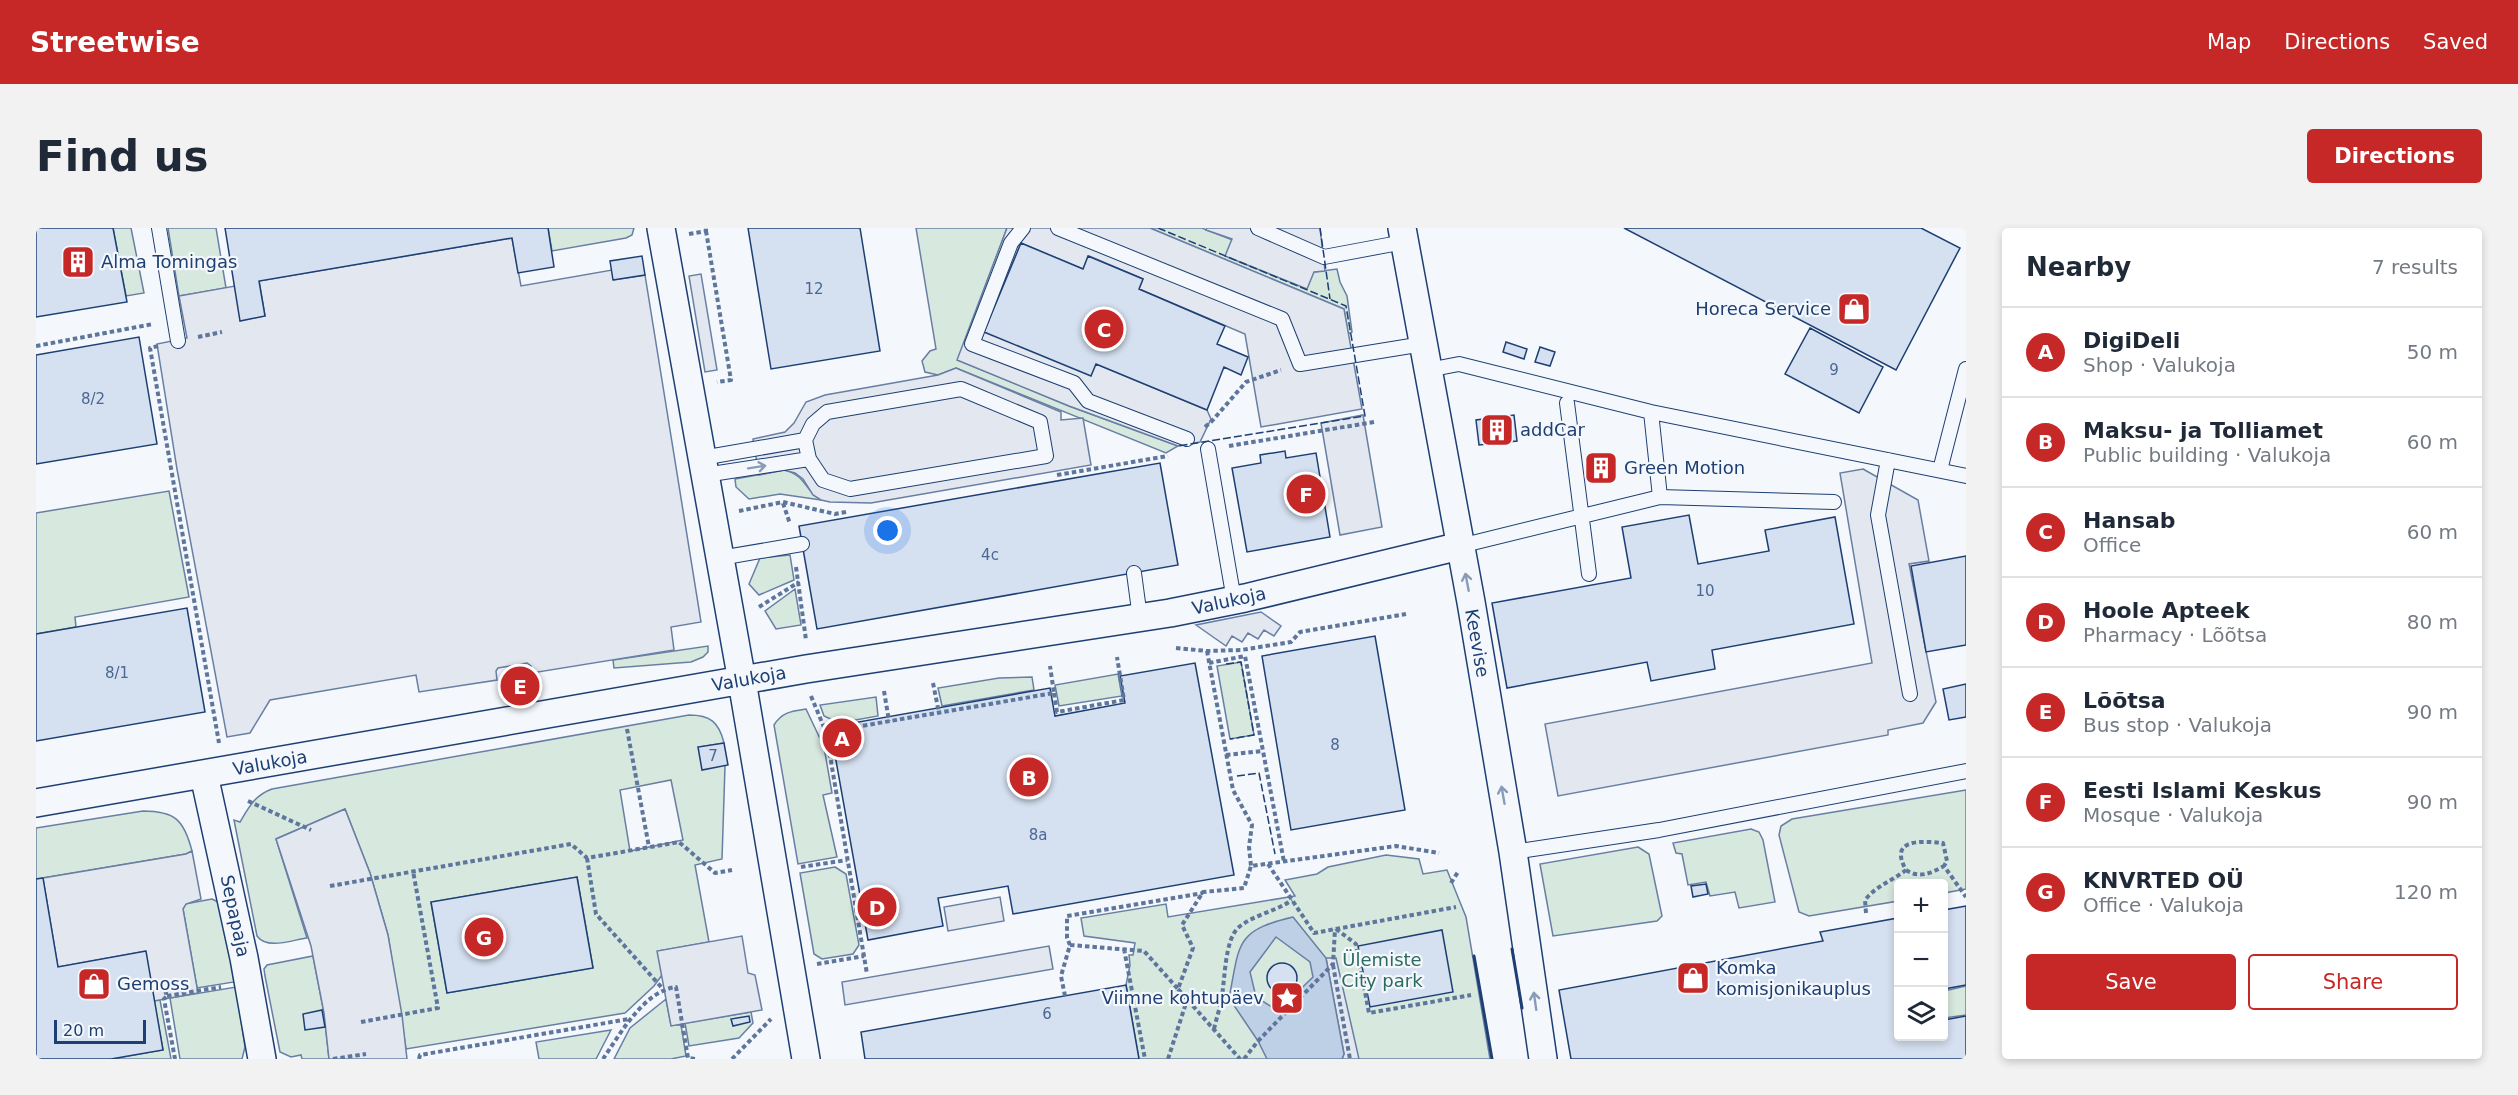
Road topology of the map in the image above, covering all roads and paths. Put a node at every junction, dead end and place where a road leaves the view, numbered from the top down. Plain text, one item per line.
1 (159, 228) edge
2 (1023, 228) edge
3 (1058, 228) edge
4 (1258, 228) edge
5 (706, 229) edge
6 (671, 232) edge
7 (1403, 235) edge
8 (222, 332) dead end
9 (174, 342) junction
10 (36, 346) edge
11 (1426, 357) junction
12 (1300, 364) junction
13 (1966, 369) edge
14 (689, 386) junction
15 (1567, 403) dead end
16 (1651, 412) junction
17 (1187, 439) joint
18 (805, 440) junction
19 (1208, 449) dead end
20 (809, 459) junction
21 (1888, 460) junction
22 (704, 467) junction
23 (1940, 470) junction
24 (1966, 476) edge
25 (1660, 497) junction
26 (783, 502) dead end
27 (1834, 502) dead end
28 (1581, 517) junction
29 (798, 545) junction
30 (1460, 546) junction
31 (720, 558) junction
32 (1134, 573) dead end
33 (1589, 574) dead end
34 (799, 582) junction
35 (1234, 600) junction
36 (754, 609) dead end
37 (1406, 614) dead end
38 (1140, 618) junction
39 (806, 644) dead end
40 (1176, 648) dead end
41 (1207, 651) junction
42 (1117, 657) dead end
43 (1209, 663) junction
44 (1050, 666) dead end
45 (742, 681) junction
46 (933, 683) dead end
47 (884, 691) dead end
48 (1054, 693) junction
49 (811, 694) dead end
50 (1910, 694) dead end
51 (623, 702) junction
52 (939, 713) junction
53 (889, 721) junction
54 (826, 732) junction
55 (220, 749) dead end
56 (1263, 751) junction
57 (1226, 755) junction
58 (1966, 771) edge
59 (204, 775) junction
60 (248, 801) dead end
61 (36, 803) edge
62 (310, 830) dead end
63 (649, 847) junction
64 (1513, 852) junction
65 (1439, 853) dead end
66 (587, 858) junction
67 (848, 860) junction
68 (1284, 862) junction
69 (1268, 864) junction
70 (1251, 866) junction
71 (1944, 866) junction
72 (794, 869) dead end
73 (732, 870) dead end
74 (1906, 870) junction
75 (413, 871) junction
76 (1458, 872) dead end
77 (1451, 884) dead end
78 (330, 886) dead end
79 (1203, 892) junction
80 (1966, 897) edge
81 (1292, 900) junction
82 (1456, 907) dead end
83 (1866, 913) dead end
84 (1335, 929) junction
85 (1070, 945) junction
86 (1124, 949) junction
87 (864, 956) junction
88 (1333, 964) junction
89 (811, 965) dead end
90 (867, 974) dead end
91 (248, 981) junction
92 (663, 989) junction
93 (1178, 989) junction
94 (165, 990) dead end
95 (1471, 995) dead end
96 (167, 996) junction
97 (1065, 996) dead end
98 (1187, 1000) junction
99 (629, 1019) junction
100 (361, 1022) dead end
101 (765, 1025) dead end
102 (1214, 1029) junction
103 (366, 1054) dead end
104 (688, 1058) edge
105 (175, 1059) edge
106 (261, 1059) edge
107 (333, 1059) edge
108 (419, 1059) edge
109 (603, 1059) edge
110 (682, 1059) edge
111 (696, 1059) edge
112 (732, 1059) edge
113 (806, 1059) edge
114 (1145, 1059) edge
115 (1168, 1059) edge
116 (1242, 1059) edge
117 (1350, 1059) edge
118 (1543, 1059) edge

1 - 9 lane
2 - 17 lane
3 - 12 lane
4 - 7 lane
5 - 6 path
5 - 14 path
6 - 14 street
7 - 11 street, Keevise
8 - 9 path
9 - 10 path
9 - 55 path
11 - 12 lane
11 - 16 lane
11 - 30 street, Keevise
12 - 17 path
13 - 23 lane
14 - 22 street
15 - 28 lane
16 - 21 lane
16 - 25 lane
18 - 20 lane
18 - 20 lane
18 - 22 lane
19 - 35 lane
22 -> 20 lane
21 - 23 lane
21 - 50 lane
22 - 31 street
23 - 24 lane
25 - 27 lane
25 - 28 lane
26 - 29 path
28 - 30 lane
28 - 33 lane
29 - 31 lane
29 - 34 path
30 - 35 street, Valukoja
64 -> 30 street, Keevise
31 - 45 street
32 - 38 lane
34 - 36 path
34 - 39 path
35 - 38 street, Valukoja
37 - 41 path
38 - 45 street, Valukoja
40 - 41 path
41 - 43 path
42 - 48 path
43 - 56 path
43 - 57 path
44 - 48 path
45 - 51 street, Valukoja
45 - 113 street
46 - 52 path
47 - 53 path
48 - 52 path
49 - 54 path
51 - 59 street, Valukoja
51 - 63 path
52 - 53 path
53 - 54 path
54 - 67 path
56 - 57 path
56 - 68 path
57 - 70 path
58 - 64 lane
59 - 61 street, Valukoja
59 - 91 street, Sepapaja
60 - 62 path
63 - 66 path
63 - 73 path
118 -> 64 street, Keevise
65 - 68 path
66 - 75 path
66 - 92 path
67 - 72 path
67 - 87 path
68 - 69 path
69 - 70 path
69 - 81 path
70 - 79 path
71 - 74 path
71 - 74 path
71 - 80 path
74 - 83 path
75 - 78 path
75 - 100 path
76 - 77 path
79 - 85 path
79 - 93 path
81 - 84 path
81 - 102 path
82 - 84 path
84 - 88 path
84 - 95 path
85 - 86 path
85 - 97 path
86 - 93 path
86 - 114 path
87 - 89 path
87 - 90 path
88 - 116 path
88 - 117 path
91 - 96 path
91 - 106 street, Sepapaja
92 - 99 path
92 - 104 path
93 - 98 path
94 - 96 path
96 - 105 path
98 - 102 path
98 - 115 path
99 - 108 path
99 - 109 path
101 - 112 path
102 - 116 path
103 - 107 path
104 - 110 path
104 - 111 path

